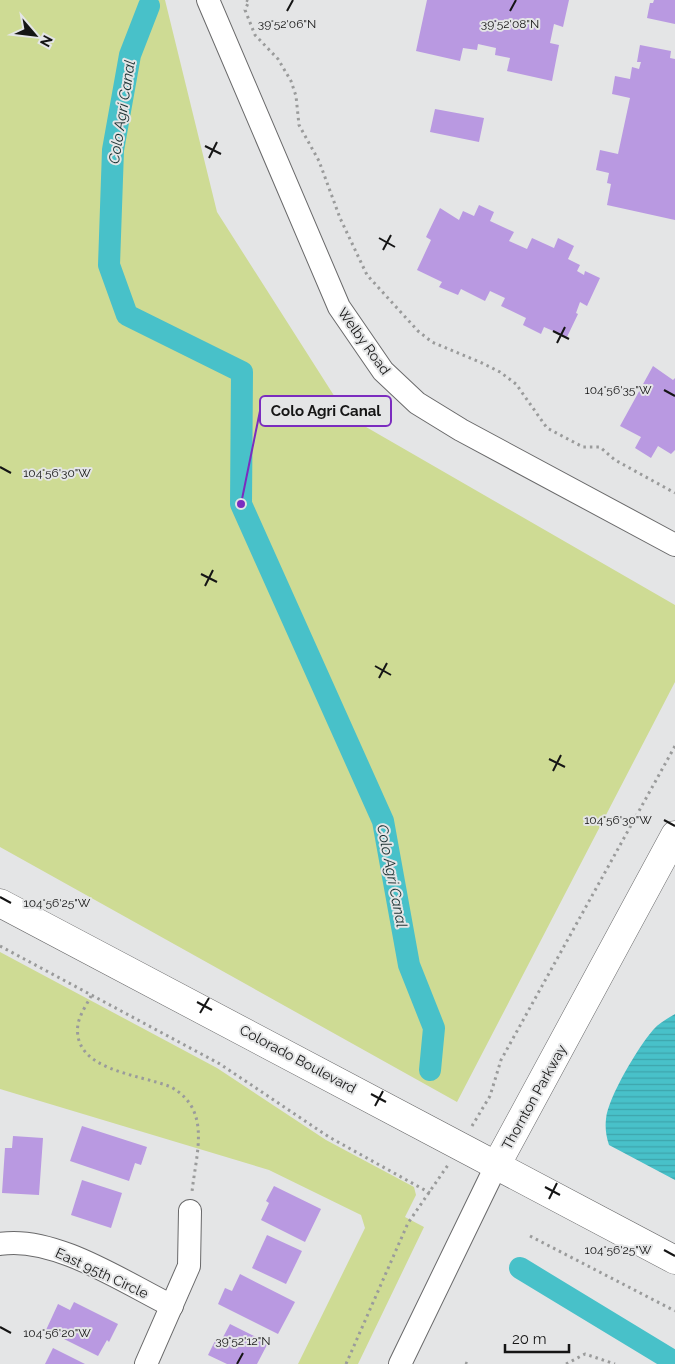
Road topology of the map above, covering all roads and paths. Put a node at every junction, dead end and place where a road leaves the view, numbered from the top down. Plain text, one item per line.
1 (208, 0) edge
2 (246, 0) edge
3 (675, 493) edge
4 (675, 545) edge
5 (675, 746) edge
6 (675, 835) edge
7 (0, 902) edge
8 (0, 946) edge
9 (91, 996) junction
10 (490, 1096) dead end
11 (497, 1164) junction
12 (190, 1211) joint
13 (530, 1236) dead end
14 (0, 1244) edge
15 (675, 1260) edge
16 (172, 1306) junction
17 (675, 1311) edge
18 (146, 1364) edge
19 (346, 1364) edge
20 (400, 1364) edge
21 (566, 1364) edge
22 (615, 1364) edge

1 - 4 street, Welby Road
2 - 3 path
5 - 10 path
6 - 11 main road, Thornton Parkway
7 - 11 main road, Colorado Boulevard
8 - 9 path
9 - 12 path
9 - 19 path
11 - 15 main road, Colorado Boulevard
11 - 20 street, Thornton Parkway
12 - 16 street
13 - 17 path
14 - 16 street, East 95th Circle
16 - 18 street
21 - 22 path

